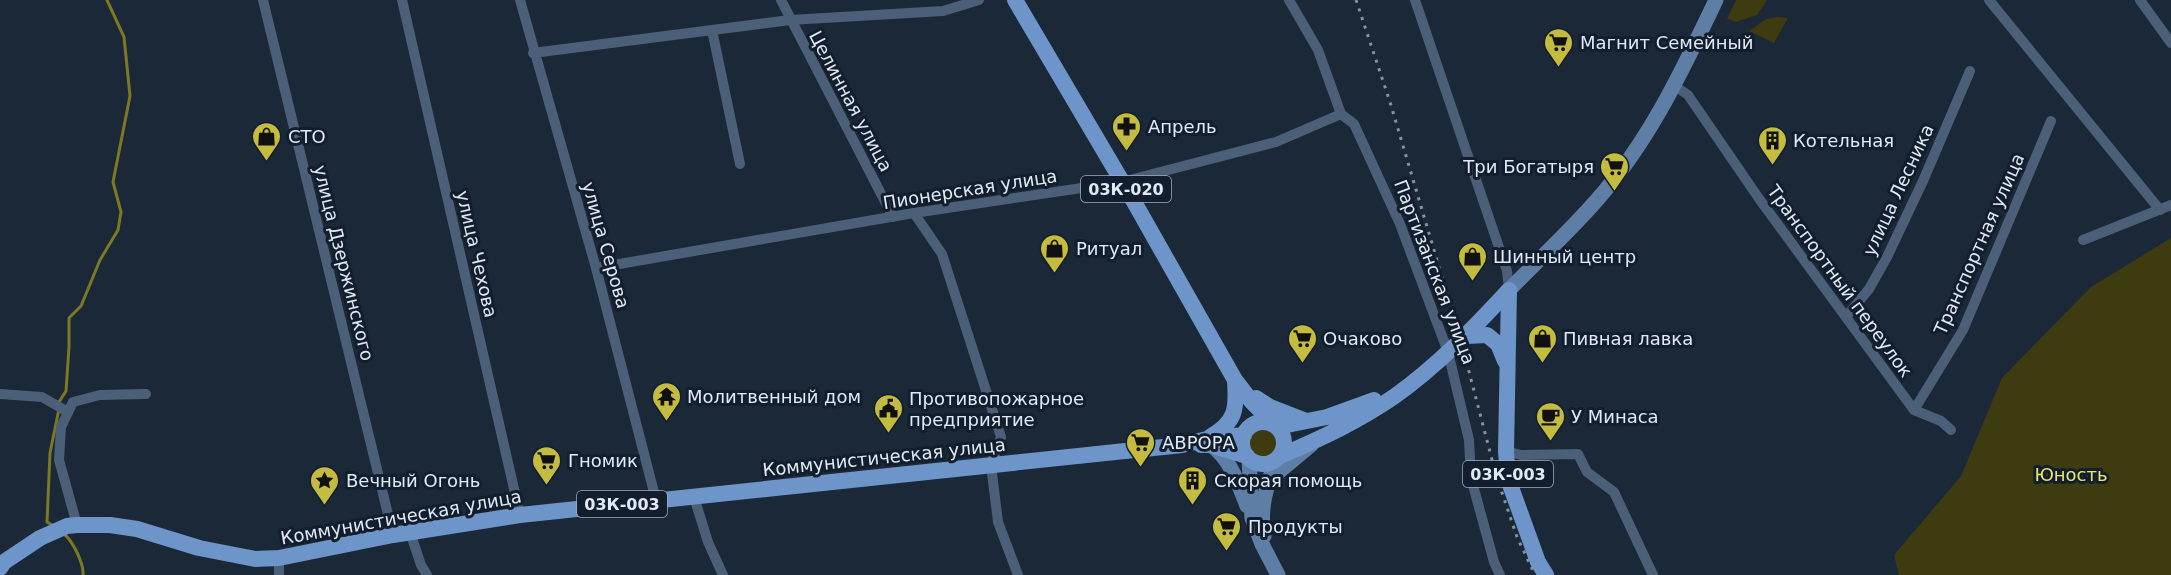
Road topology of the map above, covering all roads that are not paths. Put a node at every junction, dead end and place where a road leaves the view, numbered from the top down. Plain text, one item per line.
1 (262, 0) edge
2 (402, 0) edge
3 (520, 0) edge
4 (781, 0) edge
5 (979, 0) edge
6 (1015, 0) edge
7 (1288, 0) edge
8 (1415, 0) edge
9 (1716, 0) edge
10 (1989, 0) edge
11 (2140, 0) edge
12 (790, 20) junction
13 (712, 30) junction
14 (2171, 43) edge
15 (533, 53) junction
16 (1970, 71) dead end
17 (1675, 86) junction
18 (1341, 114) junction
19 (2051, 121) dead end
20 (740, 164) dead end
21 (1122, 182) junction
22 (2171, 205) edge
23 (2160, 210) junction
24 (914, 213) junction
25 (893, 217) junction
26 (2083, 240) dead end
27 (596, 268) junction
28 (1509, 290) junction
29 (1846, 317) junction
30 (1467, 336) junction
31 (1448, 352) junction
32 (1506, 365) junction
33 (1418, 378) junction
34 (1235, 380) junction
35 (0, 394) edge
36 (146, 394) dead end
37 (71, 407) junction
38 (1914, 410) junction
39 (1307, 421) junction
40 (1275, 425) junction
41 (1951, 430) dead end
42 (1245, 433) junction
43 (1319, 439) junction
44 (1209, 442) junction
45 (1506, 451) junction
46 (1248, 458) junction
47 (1278, 458) junction
48 (991, 465) junction
49 (1264, 491) junction
50 (694, 497) junction
51 (656, 500) junction
52 (520, 515) junction
53 (1252, 518) junction
54 (72, 526) junction
55 (410, 532) junction
56 (393, 535) junction
57 (0, 567) edge
58 (279, 567) edge
59 (1272, 569) edge
60 (427, 575) edge
61 (723, 575) edge
62 (1018, 575) edge
63 (1500, 575) edge
64 (1546, 575) edge
65 (1653, 575) edge

1 - 56 street, улица Дзержинского
2 - 52 street, улица Чехова
3 - 15 street, улица Серова
4 - 12 street, Целинная улица
5 - 12 street
6 - 21 main road, 03К-020
7 - 18 street, Партизанская улица
8 - 28 street
9 - 17 street
10 - 23 street
11 - 14 street
12 - 13 street
12 - 25 street, Целинная улица
13 - 15 street
13 - 20 street
15 - 27 street, улица Серова
16 - 29 street, улица Лесника
17 - 28 street
17 - 29 street, Транспортный переулок
18 - 21 street, Пионерская улица
18 - 31 street, Партизанская улица
19 - 38 street, Транспортная улица
21 - 24 street, Пионерская улица
21 - 34 main road, 03К-020
22 - 23 street
23 - 26 street
24 - 25 street, Пионерская улица
24 - 48 street
25 - 27 street, Пионерская улица
27 - 51 street, улица Серова
28 - 30 main road
28 - 32 main road, Партизанская улица
29 - 38 street, Транспортный переулок
30 - 31 main road, 03К-003
30 - 32 main road, 03К-003
31 - 33 main road, 03К-003
31 - 63 street, Партизанская улица
32 - 45 main road, Партизанская улица / 03К-003
33 - 39 main road, 03К-003
33 - 43 main road, 03К-003
34 - 39 main road
34 - 40 main road
34 - 42 main road
34 - 44 main road
35 - 37 street
36 - 37 street
37 - 54 street
38 - 41 street
39 - 40 main road, 03К-003
40 - 42 main road, 03К-003
40 - 47 main road
42 - 44 main road, Коммунистическая улица / 03К-003
42 - 46 main road
43 - 47 main road, 03К-003
43 - 49 street
44 - 46 main road, Коммунистическая улица / 03К-003
44 - 48 main road, Коммунистическая улица / 03К-003
44 - 53 street
45 - 64 main road, Партизанская улица / 03К-003
45 - 65 street
46 - 47 main road, 03К-003
46 - 53 street
47 - 49 street
48 - 50 main road, Коммунистическая улица / 03К-003
48 - 62 street
49 - 59 street
50 - 51 main road, Коммунистическая улица / 03К-003
50 - 61 street
51 - 52 main road, Коммунистическая улица / 03К-003
52 - 55 main road, Коммунистическая улица / 03К-003
53 - 59 street
54 - 57 main road, Коммунистическая улица / 03К-003
54 - 58 main road, Коммунистическая улица / 03К-003
55 - 56 main road, Коммунистическая улица / 03К-003
55 - 60 street
56 - 58 main road, Коммунистическая улица / 03К-003

